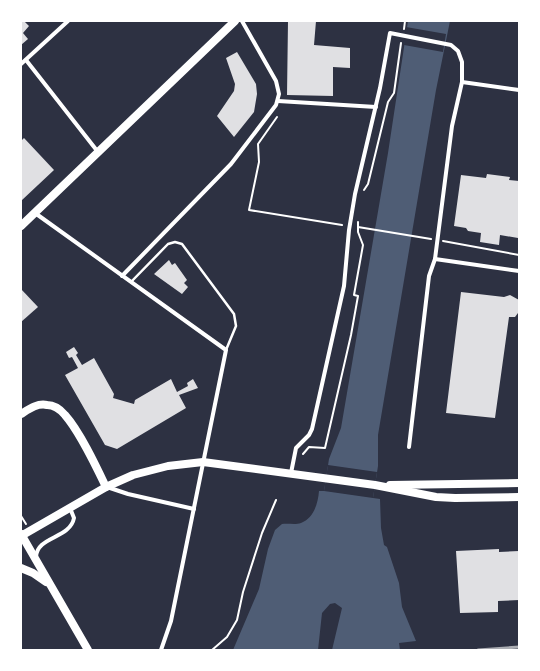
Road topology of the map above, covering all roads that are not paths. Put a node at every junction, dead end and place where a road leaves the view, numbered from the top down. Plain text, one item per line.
1 (68, 21) edge
2 (235, 21) edge
3 (242, 21) edge
4 (26, 60) junction
5 (21, 64) edge
6 (462, 82) junction
7 (519, 90) edge
8 (278, 101) junction
9 (376, 106) junction
10 (98, 152) junction
11 (34, 213) junction
12 (23, 221) edge
13 (435, 259) junction
14 (519, 271) edge
15 (122, 276) junction
16 (131, 282) junction
17 (226, 350) junction
18 (21, 414) edge
19 (409, 446) dead end
20 (203, 462) junction
21 (291, 473) junction
22 (519, 483) edge
23 (375, 485) junction
24 (106, 487) junction
25 (519, 497) edge
26 (70, 508) junction
27 (194, 509) junction
28 (21, 535) edge
29 (21, 568) edge
30 (53, 590) junction
31 (88, 650) edge
32 (161, 650) edge

1 - 4 street
2 - 10 main road
3 - 8 street
4 - 5 street
4 - 10 street
6 - 7 street
6 - 9 street
6 - 13 street
8 - 9 street
8 - 15 street
9 - 21 street
10 - 11 main road
11 - 12 main road
11 - 15 street
13 - 14 street
13 - 19 street
15 - 16 street
16 - 17 street
16 - 17 lane
17 - 20 street
18 - 24 main road
20 - 21 main road
20 - 24 main road
20 - 27 street
21 - 23 main road
22 - 23 main road
23 - 25 main road
24 - 26 main road
24 - 27 street
26 - 28 main road
26 - 31 street
27 - 32 street
28 - 30 main road
29 - 30 main road
30 - 31 main road

